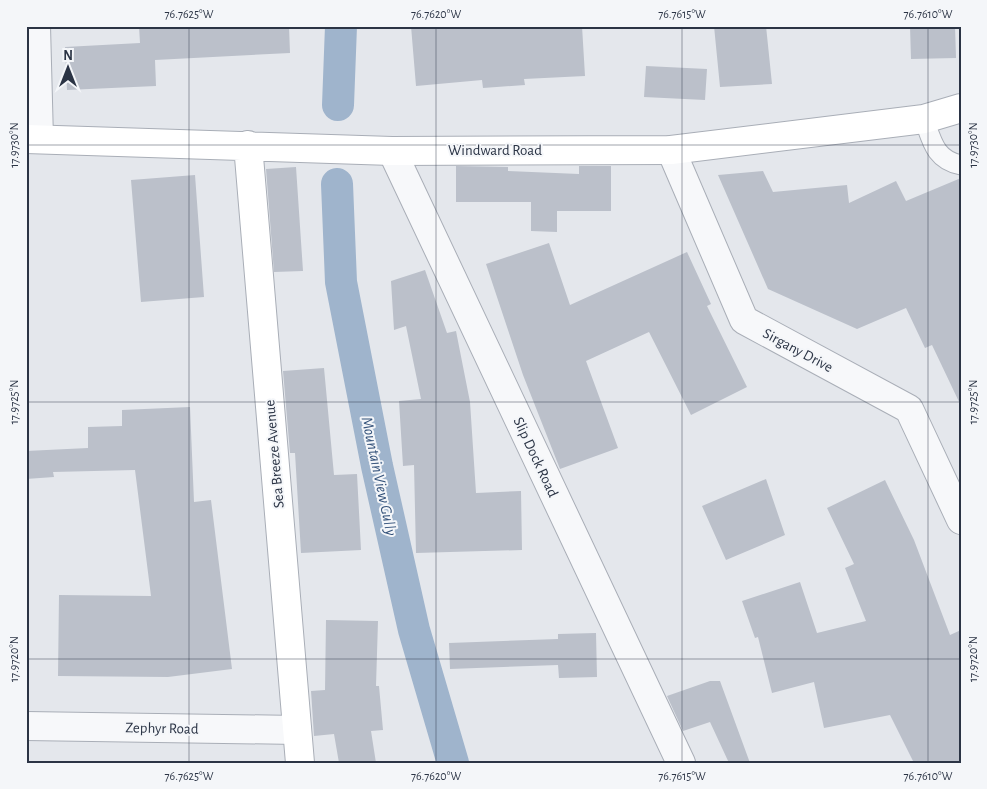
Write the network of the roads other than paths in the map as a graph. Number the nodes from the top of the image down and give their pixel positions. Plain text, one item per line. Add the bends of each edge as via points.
1 (36, 26) edge
2 (961, 108) edge
3 (924, 119) junction
4 (33, 139) edge
5 (248, 144) junction
6 (672, 150) junction
7 (392, 151) junction
8 (961, 165) edge
9 (961, 520) edge
10 (26, 726) edge
11 (297, 730) junction
12 (300, 763) edge
13 (681, 763) edge

1 - 4 street
2 - 3 main road, Windward Road
3 - 6 main road, Windward Road
3 - 8 lane via 937,152 949,162
4 - 5 main road, Windward Road
5 - 7 main road, Windward Road
5 - 11 main road, Sea Breeze Avenue
6 - 7 main road, Windward Road
6 - 9 street, Sirgany Drive via 744,320 909,409
7 - 13 street, Slip Dock Road
10 - 11 street, Zephyr Road
11 - 12 main road, Sea Breeze Avenue

